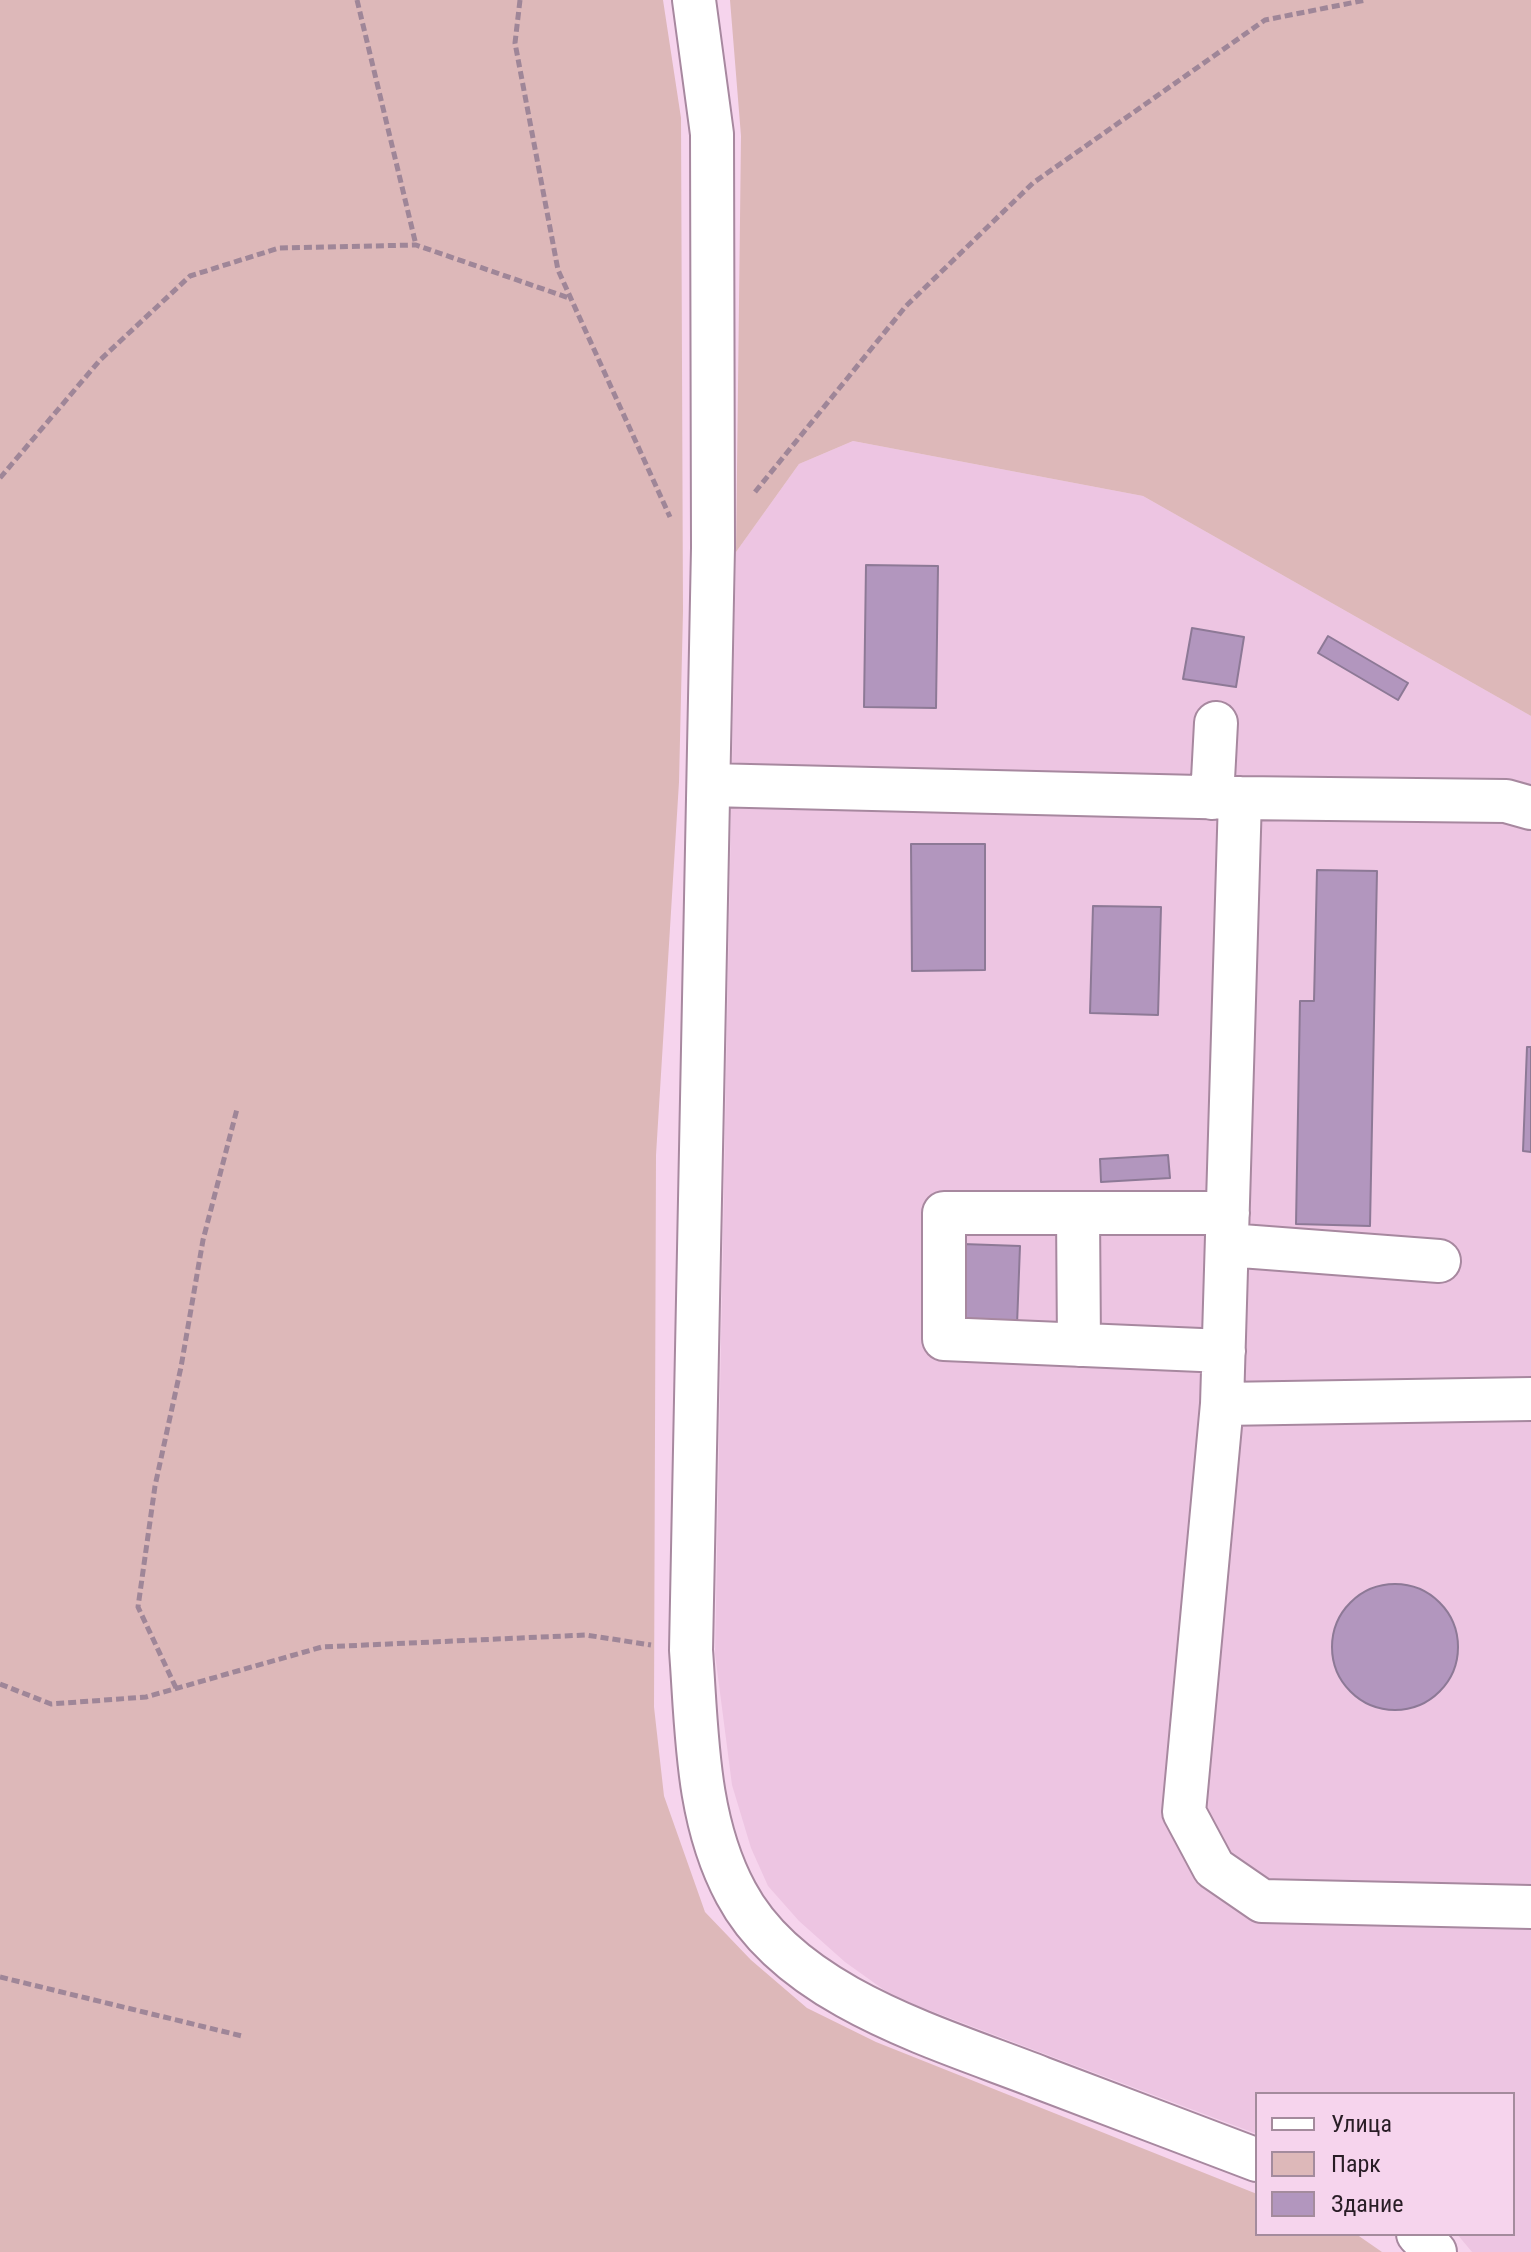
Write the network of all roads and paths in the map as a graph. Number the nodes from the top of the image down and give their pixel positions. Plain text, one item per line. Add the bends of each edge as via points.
1 (357, 0) edge
2 (520, 0) edge
3 (694, 0) edge
4 (1366, 0) edge
5 (416, 245) junction
6 (572, 299) junction
7 (0, 478) edge
8 (674, 527) dead end
9 (713, 548) junction
10 (1216, 723) dead end
11 (709, 785) junction
12 (1226, 798) junction
13 (1531, 808) edge
14 (237, 1109) dead end
15 (1078, 1213) junction
16 (1228, 1229) junction
17 (1439, 1261) dead end
18 (1079, 1345) junction
19 (1224, 1351) junction
20 (1531, 1399) edge
21 (1222, 1404) junction
22 (691, 1650) junction
23 (0, 1684) edge
24 (176, 1688) junction
25 (1531, 1907) edge
26 (0, 1977) edge
27 (242, 2036) dead end
28 (1255, 2159) edge
29 (1420, 2236) edge
30 (1435, 2252) edge

1 - 5 path
2 - 6 path via 515,43 558,270
3 - 9 street via 712,134
4 - 9 path via 1265,20 1033,183 906,306
5 - 6 path
5 - 7 path via 279,248 190,276 100,360
6 - 8 path
9 - 11 street
10 - 12 street
11 - 12 street
11 - 22 street
12 - 13 street via 1506,801
12 - 16 street
14 - 24 path via 203,1240 155,1486 138,1607
15 - 16 street
15 - 18 street
15 - 18 street via 944,1213 944,1339
16 - 17 street
16 - 19 street
18 - 19 street
19 - 21 street
20 - 21 street
21 - 25 street via 1184,1812 1214,1868 1262,1901
22 - 24 path via 586,1635 322,1647
22 - 28 street via 700,1779 716,1846 736,1894 773,1941 820,1981 882,2017
23 - 24 path via 51,1704 146,1697
26 - 27 path
29 - 30 street

